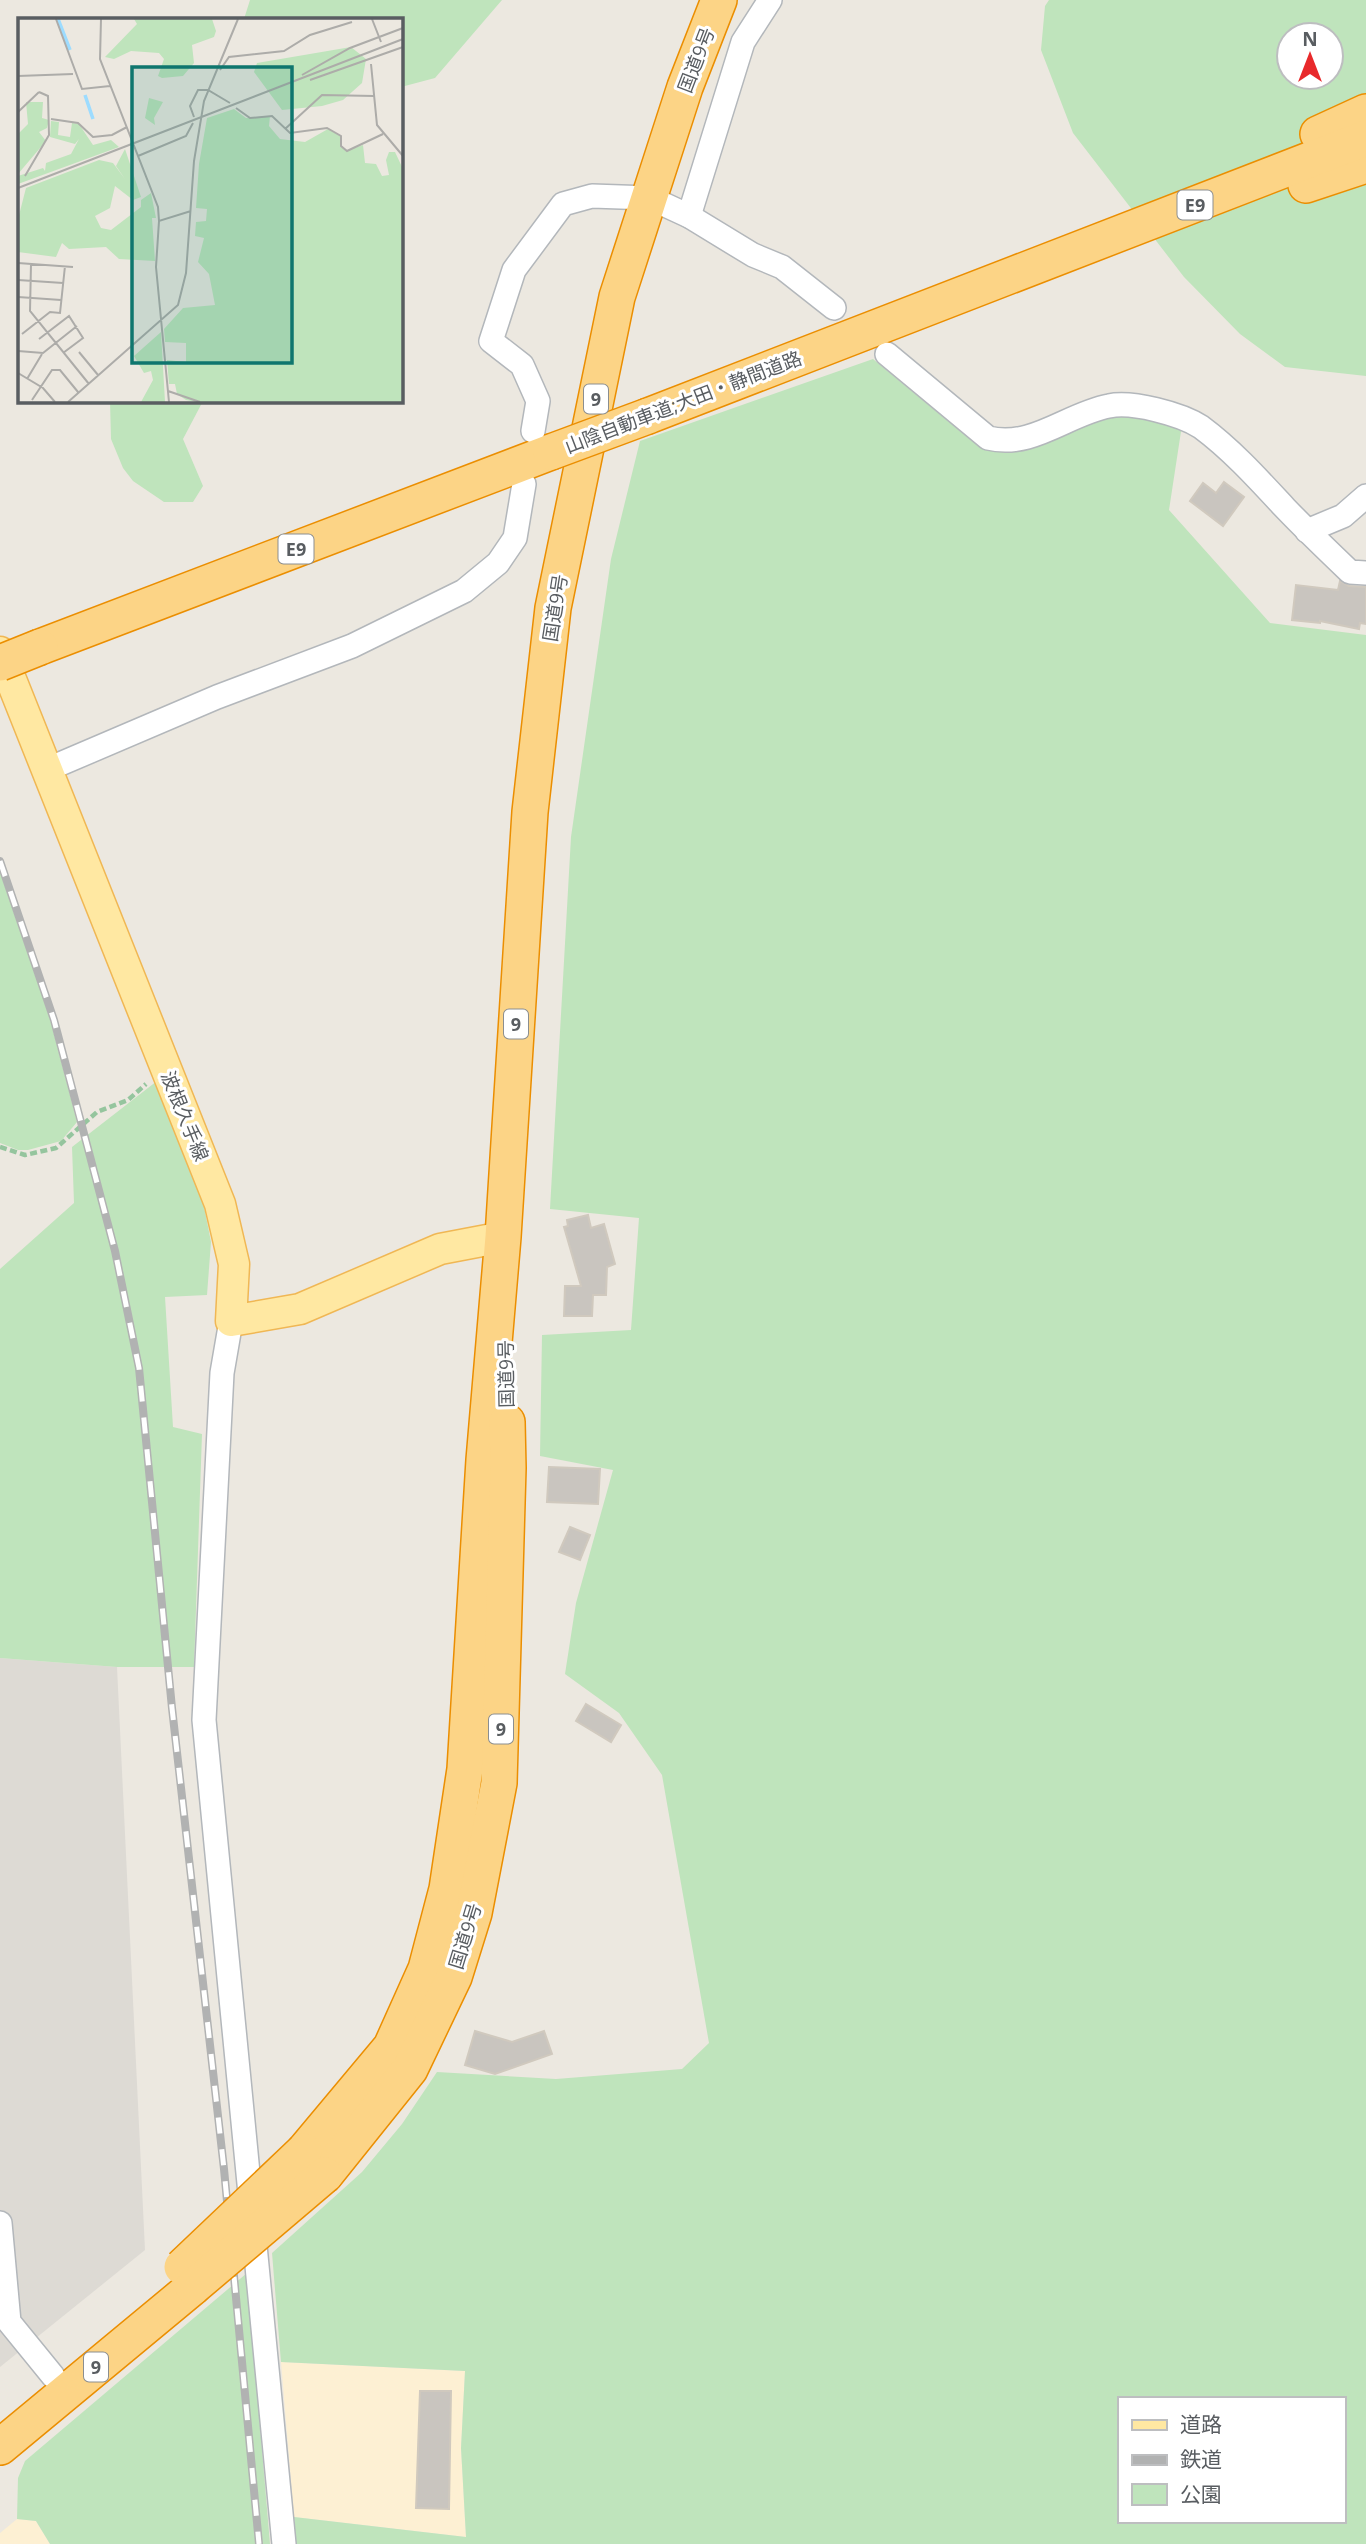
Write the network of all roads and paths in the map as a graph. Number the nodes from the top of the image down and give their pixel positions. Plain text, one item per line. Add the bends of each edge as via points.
1 (719, 0) edge
2 (770, 0) edge
3 (706, 33) junction
4 (743, 42) junction
5 (1366, 112) edge
6 (1366, 138) edge
7 (1366, 165) edge
8 (650, 198) junction
9 (689, 216) junction
10 (1023, 271) junction
11 (834, 308) dead end
12 (836, 344) junction
13 (887, 354) dead end
14 (542, 441) junction
15 (524, 484) dead end
16 (1366, 496) edge
17 (1307, 531) junction
18 (1366, 573) edge
19 (0, 652) edge
20 (0, 663) edge
21 (47, 770) junction
22 (164, 1066) junction
23 (0, 1147) edge
24 (503, 1237) junction
25 (231, 1321) junction
26 (0, 2223) edge
27 (187, 2277) junction
28 (4, 2323) edge
29 (53, 2376) junction
30 (0, 2421) edge
31 (0, 2447) edge
32 (284, 2544) edge

1 - 3 highway, 国道9号 / 9
2 - 4 street
3 - 4 street
3 - 8 highway, 国道9号 / 9
4 - 9 street
5 - 10 highway
6 - 10 highway, 山陰自動車道;大田・静間道路 / E9
7 - 12 highway via 1264,199 976,310
8 - 9 street
8 - 14 street via 592,196 563,204 514,270 491,341 522,365 538,401
8 - 24 highway, 国道9号 / 9 via 617,297 553,608 530,812
9 - 11 street via 782,267
10 - 12 highway, 山陰自動車道;大田・静間道路 / E9
12 - 14 highway, 山陰自動車道;大田・静間道路 / E9, bridge via 648,416
13 - 17 street via 988,438 1006,442 1036,434 1110,405 1149,407 1198,426 1240,461
14 - 20 highway, 山陰自動車道;大田・静間道路 / E9, bridge
15 - 21 street via 515,538 498,563 464,591 352,646 217,697
16 - 17 street via 1343,516
17 - 18 street via 1350,572
19 - 21 main road, 波根久手線
21 - 22 main road, 波根久手線
22 - 23 path via 128,1100 97,1112 56,1148 25,1155
22 - 25 main road, 波根久手線 via 220,1204 234,1264
24 - 25 main road via 440,1249 300,1309
24 - 27 highway, 国道9号 / 9, bridge via 465,1769 447,1889 426,1969 391,2048 315,2163
25 - 32 street via 222,1373 204,1720
26 - 28 street
27 - 29 highway, 国道9号 / 9
27 - 31 highway, 国道9号 / 9
28 - 29 street
29 - 30 highway, 国道9号 / 9

